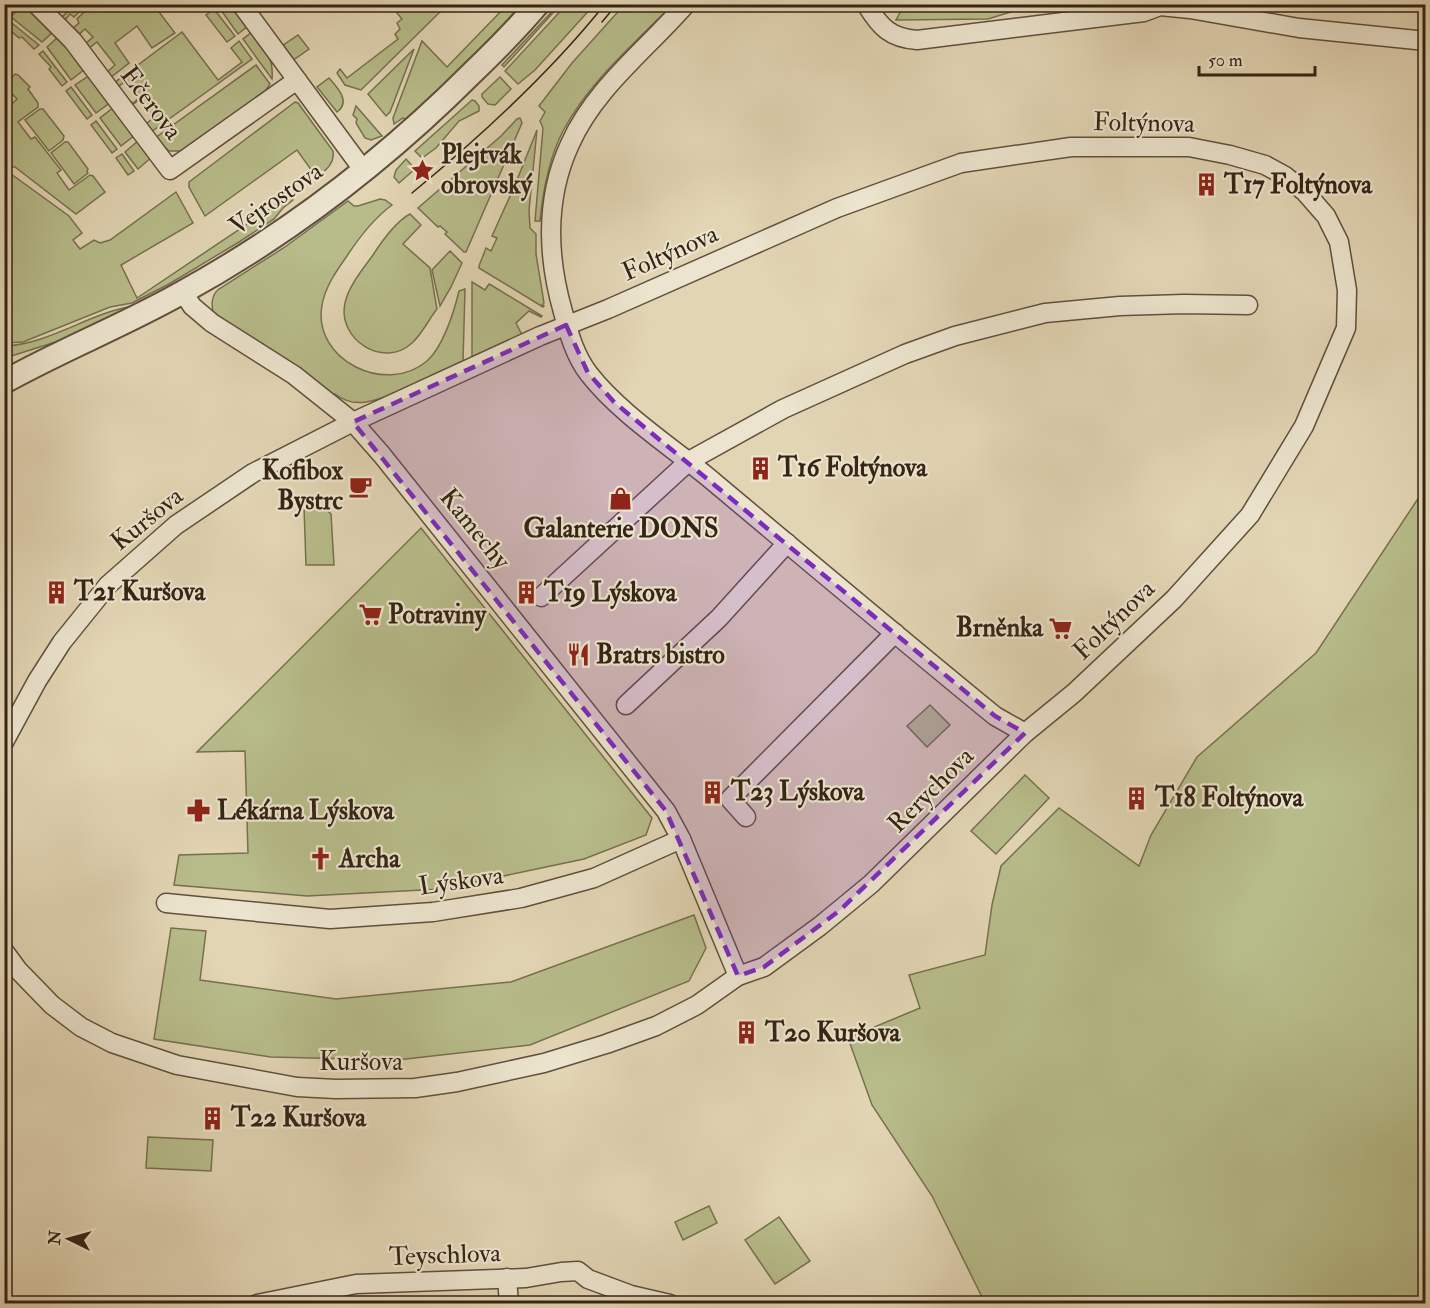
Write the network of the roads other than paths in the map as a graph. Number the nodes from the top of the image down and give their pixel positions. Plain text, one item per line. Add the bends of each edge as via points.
1 (36, 4) edge
2 (241, 4) edge
3 (538, 4) edge
4 (686, 4) edge
5 (866, 4) edge
6 (1425, 41) edge
7 (297, 80) junction
8 (364, 171) junction
9 (183, 292) junction
10 (1248, 305) dead end
11 (566, 325) junction
12 (4, 382) edge
13 (353, 422) junction
14 (688, 461) junction
15 (787, 543) junction
16 (541, 597) dead end
17 (895, 633) junction
18 (626, 705) dead end
19 (1025, 733) junction
20 (4, 742) edge
21 (746, 817) dead end
22 (681, 839) junction
23 (166, 903) dead end
24 (4, 951) edge
25 (738, 976) junction
26 (507, 1278) junction
27 (630, 1299) edge
28 (257, 1304) edge
29 (508, 1304) edge
30 (670, 1304) edge

1 - 7 street, Ečerova via 73,41 170,170
2 - 7 street
3 - 8 street, Vejrostova via 517,30 430,115
4 - 11 street via 608,86 570,144 559,176 550,235
5 - 6 street via 885,30 902,39 917,40 1144,12 1160,6 1299,28
7 - 8 street
8 - 9 street, Vejrostova via 242,258
9 - 12 street, Vejrostova
9 - 13 street, Kamechy via 212,323 294,375
10 - 14 street via 1120,306 1000,323 955,336 847,380 783,409
11 - 13 street, Foltýnova
11 - 14 street via 588,373 610,397
11 - 19 street, Foltýnova via 837,208 962,163 1071,147 1189,147 1265,165 1305,192 1326,216 1339,242 1347,290 1346,328 1304,426 1250,514 1174,599 1074,693
13 - 20 street, Kuršova via 253,473 176,525 108,585 62,642
13 - 22 street, Kamechy via 666,811
14 - 15 street
14 - 16 street
15 - 17 street
15 - 18 street via 719,618
17 - 19 street via 995,716
17 - 21 street via 730,799
19 - 25 street, Rerychova via 920,838 839,911 764,967
22 - 23 street, Lýskova via 594,878 521,898 433,912 330,919
22 - 25 street, Kamechy
24 - 25 street, Kuršova via 52,1005 111,1043 202,1070 297,1087 336,1089 415,1088 544,1063 656,1026 701,1003
26 - 27 street, Teyschlova via 578,1271
26 - 28 street, Teyschlova via 356,1284
26 - 29 street
27 - 30 street, Teyschlova

